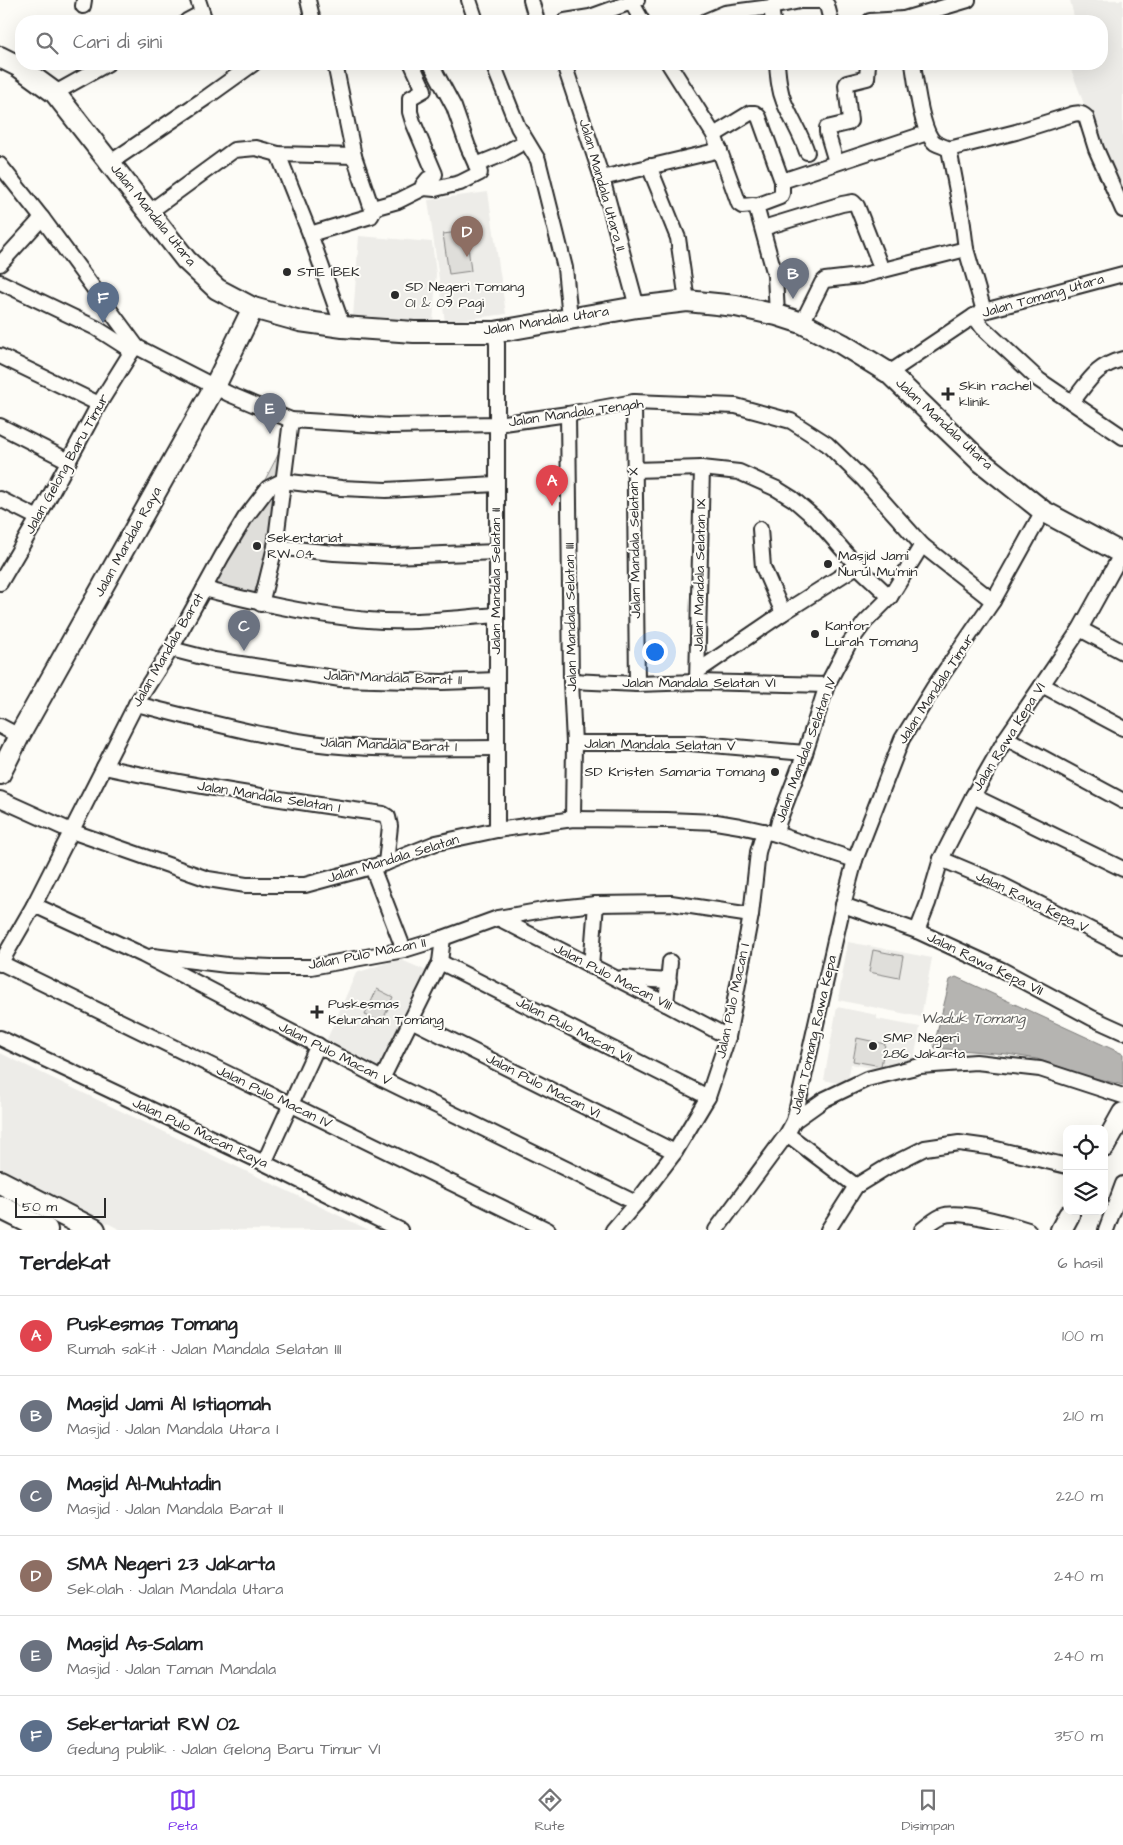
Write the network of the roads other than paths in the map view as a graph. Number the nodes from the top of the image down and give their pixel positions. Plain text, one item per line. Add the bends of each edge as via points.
1 (308, 0) edge
2 (469, 0) edge
3 (531, 0) edge
4 (800, 0) edge
5 (968, 0) edge
6 (634, 2) edge
7 (934, 4) edge
8 (771, 7) junction
9 (312, 15) edge
10 (474, 15) edge
11 (535, 15) edge
12 (596, 15) edge
13 (639, 15) edge
14 (720, 15) edge
15 (772, 15) edge
16 (829, 15) edge
17 (913, 15) edge
18 (0, 57) edge
19 (15, 64) edge
20 (23, 70) edge
21 (96, 70) edge
22 (245, 70) edge
23 (336, 70) edge
24 (415, 70) edge
25 (434, 70) edge
26 (495, 70) edge
27 (566, 70) edge
28 (673, 70) edge
29 (778, 70) edge
30 (868, 70) edge
31 (915, 70) edge
32 (55, 93) junction
33 (927, 133) junction
34 (714, 135) junction
35 (526, 141) junction
36 (949, 149) junction
37 (720, 150) junction
38 (807, 152) dead end
39 (278, 154) junction
40 (354, 156) junction
41 (111, 162) junction
42 (836, 162) junction
43 (0, 165) edge
44 (476, 166) junction
45 (649, 166) junction
46 (602, 178) junction
47 (782, 181) junction
48 (424, 188) junction
49 (756, 206) junction
50 (373, 208) junction
51 (1123, 210) edge
52 (148, 213) junction
53 (42, 218) junction
54 (763, 228) junction
55 (310, 234) junction
56 (966, 249) junction
57 (0, 264) edge
58 (882, 270) junction
59 (1123, 274) edge
60 (0, 282) edge
61 (687, 301) junction
62 (637, 307) junction
63 (253, 308) junction
64 (979, 313) junction
65 (777, 314) junction
66 (570, 318) junction
67 (802, 323) junction
68 (343, 326) junction
69 (495, 332) junction
70 (134, 349) junction
71 (0, 356) edge
72 (1123, 360) edge
73 (890, 373) junction
74 (215, 386) junction
75 (634, 402) junction
76 (1072, 402) junction
77 (99, 404) junction
78 (568, 414) junction
79 (291, 420) junction
80 (497, 424) junction
81 (0, 426) edge
82 (1123, 437) edge
83 (69, 461) junction
84 (702, 468) junction
85 (634, 470) junction
86 (282, 481) junction
87 (496, 484) junction
88 (0, 499) edge
89 (1043, 511) junction
90 (38, 518) junction
91 (760, 528) dead end
92 (922, 545) junction
93 (275, 546) junction
94 (497, 552) junction
95 (1123, 554) edge
96 (857, 566) junction
97 (4, 568) edge
98 (0, 583) edge
99 (204, 589) junction
100 (890, 597) junction
101 (993, 602) junction
102 (261, 604) junction
103 (783, 613) junction
104 (497, 615) junction
105 (1080, 629) junction
106 (171, 649) junction
107 (1123, 652) edge
108 (698, 676) junction
109 (497, 680) junction
110 (571, 681) junction
111 (636, 684) junction
112 (827, 685) junction
113 (1042, 685) junction
114 (136, 704) junction
115 (0, 726) edge
116 (1123, 728) edge
117 (19, 736) junction
118 (1006, 738) junction
119 (574, 743) junction
120 (497, 748) junction
121 (805, 753) junction
122 (104, 767) junction
123 (0, 774) edge
124 (973, 796) junction
125 (0, 799) edge
126 (1123, 801) edge
127 (573, 819) junction
128 (497, 830) junction
129 (71, 831) junction
130 (770, 832) junction
131 (941, 859) junction
132 (855, 860) junction
133 (386, 862) junction
134 (372, 867) junction
135 (1123, 870) edge
136 (596, 904) junction
137 (34, 905) junction
138 (843, 905) junction
139 (751, 915) junction
140 (498, 918) junction
141 (917, 931) junction
142 (443, 938) junction
143 (1123, 946) edge
144 (404, 950) junction
145 (143, 954) junction
146 (440, 962) junction
147 (670, 962) dead end
148 (0, 964) edge
149 (591, 967) junction
150 (613, 978) junction
151 (669, 981) junction
152 (666, 1004) junction
153 (411, 1020) junction
154 (1123, 1032) edge
155 (728, 1037) junction
156 (0, 1038) edge
157 (318, 1045) junction
158 (382, 1079) junction
159 (1123, 1096) edge
160 (708, 1097) junction
161 (290, 1105) junction
162 (1123, 1113) edge
163 (794, 1121) junction
164 (787, 1134) junction
165 (1108, 1140) edge
166 (675, 1152) junction
167 (264, 1163) junction
168 (1063, 1165) edge
169 (0, 1182) edge
170 (1123, 1184) edge
171 (856, 1186) junction
172 (636, 1203) junction
173 (0, 1207) edge
174 (46, 1230) edge
175 (94, 1230) edge
176 (400, 1230) edge
177 (548, 1230) edge
178 (613, 1230) edge
179 (716, 1230) edge
180 (828, 1230) edge
181 (922, 1230) edge
182 (1028, 1230) edge
183 (1106, 1230) edge

1 - 9 street
2 - 10 street
3 - 11 street
4 - 8 street
4 - 16 street via 826,2
5 - 7 street
6 - 12 street
6 - 13 street
7 - 17 street
8 - 14 street
8 - 15 street
18 - 19 street, Jalan Mandala Utara
20 - 32 street, Jalan Mandala Utara
21 - 32 street
22 - 41 street
23 - 40 street
24 - 48 street via 424,90 410,98 410,112 435,174 423,185
25 - 44 street via 454,107
26 - 35 street
27 - 46 street, Jalan Mandala Utara II
28 - 34 street
29 - 38 street via 784,100
30 - 42 street via 867,78 847,83 850,121 827,128
31 - 33 street
32 - 41 street, Jalan Mandala Utara
33 - 36 street via 935,142
33 - 42 street
34 - 37 street
34 - 47 street via 755,113
35 - 44 street
35 - 66 street via 538,160 556,228 565,268
36 - 51 street via 1079,113 1086,117 1096,149
36 - 56 street
37 - 45 street
37 - 49 street via 739,204
39 - 40 street
39 - 52 street via 256,148 234,150
39 - 55 street
40 - 50 street
41 - 52 street, Jalan Mandala Utara
42 - 47 street
43 - 53 street
44 - 48 street via 480,172 460,183
45 - 46 street
45 - 61 street via 678,238
46 - 62 street, Jalan Mandala Utara II
47 - 49 street via 781,196
48 - 50 street via 398,201
49 - 54 street
50 - 55 street via 371,216
52 - 63 street, Jalan Mandala Utara via 186,260 217,289
53 - 57 street
53 - 70 street
54 - 58 street via 853,202
54 - 65 street via 775,275
55 - 68 street
56 - 58 street
56 - 64 street
58 - 67 street via 825,280
59 - 64 street, Jalan Tomang Utara
60 - 70 street, Jalan Mandala Tengah
61 - 62 street, Jalan Mandala Utara
61 - 65 street, Jalan Mandala Utara
62 - 66 street, Jalan Mandala Utara
63 - 68 street, Jalan Mandala Utara via 300,320
63 - 74 street, Jalan Mandala Raya
64 - 73 street, Jalan Tomang Utara
64 - 76 street via 982,327 1039,380
65 - 67 street, Jalan Mandala Utara
66 - 69 street, Jalan Mandala Utara
67 - 73 street, Jalan Mandala Utara
68 - 69 street, Jalan Mandala Utara via 414,332
69 - 80 street, Jalan Mandala Selatan II
70 - 74 street, Jalan Mandala Tengah
70 - 77 street, Jalan Gelong Baru Timur
71 - 77 street
72 - 76 street via 1097,371
73 - 89 street, Jalan Mandala Utara via 980,460
74 - 79 street, Jalan Mandala Tengah
74 - 117 street, Jalan Mandala Raya
75 - 78 street, Jalan Mandala Tengah
75 - 85 street, Jalan Mandala Selatan X
75 - 92 street, Jalan Mandala Tengah via 736,406 790,421 827,444
76 - 82 street
77 - 83 street, Jalan Gelong Baru Timur
78 - 80 street, Jalan Mandala Tengah
78 - 110 street, Jalan Mandala Selatan III
79 - 80 street, Jalan Mandala Tengah via 391,426
79 - 86 street
80 - 87 street, Jalan Mandala Selatan II
81 - 83 street
83 - 90 street, Jalan Gelong Baru Timur
84 - 85 street
84 - 96 street via 739,472 777,488 816,519
84 - 108 street, Jalan Mandala Selatan IX
85 - 111 street, Jalan Mandala Selatan X
86 - 87 street via 386,490
86 - 93 street
86 - 99 street, Jalan Mandala Barat via 264,492 240,526
87 - 94 street, Jalan Mandala Selatan II
88 - 90 street
89 - 95 street, Jalan Mandala Utara
89 - 101 street, Jalan Mandala Timur
90 - 97 street, Jalan Gelong Baru Timur
91 - 103 street via 763,567
92 - 100 street, Jalan Mandala Selatan IV
92 - 101 street, Jalan Mandala Tengah
93 - 94 street via 391,556
93 - 102 street
94 - 104 street, Jalan Mandala Selatan II
95 - 105 street, Jalan Rawa Kepa VI
96 - 100 street
96 - 103 street
97 - 98 street, Jalan Gelong Baru Timur
99 - 102 street
99 - 106 street, Jalan Mandala Barat
100 - 112 street, Jalan Mandala Selatan IV via 865,622
101 - 132 street, Jalan Mandala Timur via 902,739
102 - 104 street via 369,620 426,621
103 - 108 street
104 - 109 street, Jalan Mandala Selatan II
105 - 107 street
105 - 113 street, Jalan Rawa Kepa VI
106 - 109 street, Jalan Mandala Barat II via 214,660 341,679
106 - 114 street, Jalan Mandala Barat
108 - 111 street, Jalan Mandala Selatan VI
108 - 112 street, Jalan Mandala Selatan VI
109 - 120 street, Jalan Mandala Selatan II
110 - 111 street, Jalan Mandala Selatan VI
110 - 119 street, Jalan Mandala Selatan III
112 - 121 street, Jalan Mandala Selatan IV
113 - 116 street
113 - 118 street, Jalan Rawa Kepa VI
114 - 120 street, Jalan Mandala Barat I via 265,736 316,743 352,747
114 - 122 street, Jalan Mandala Barat
115 - 117 street
117 - 123 street, Jalan Mandala Raya
118 - 124 street, Jalan Rawa Kepa VI
118 - 126 street
119 - 121 street, Jalan Mandala Selatan V via 690,743
119 - 127 street, Jalan Mandala Selatan III
120 - 128 street, Jalan Mandala Selatan II
121 - 130 street, Jalan Mandala Selatan IV via 779,821
122 - 129 street, Jalan Mandala Barat
122 - 133 street, Jalan Mandala Selatan I via 218,790 383,814 388,817 390,826
124 - 131 street, Jalan Rawa Kepa VI
124 - 135 street
125 - 129 street, Jalan Mandala Selatan
127 - 128 street, Jalan Mandala Selatan
127 - 130 street, Jalan Mandala Selatan via 716,822
128 - 133 street, Jalan Mandala Selatan via 436,843
129 - 134 street, Jalan Mandala Selatan via 208,879 246,885 305,884
129 - 137 street, Jalan Mandala Barat
130 - 132 street, Jalan Mandala Selatan
130 - 139 street, Jalan Pulo Macan I via 758,853
131 - 141 street, Jalan Rawa Kepa VI
131 - 143 street, Jalan Rawa Kepa V via 998,883
132 - 138 street, Jalan Mandala Timur
133 - 134 street, Jalan Mandala Selatan
134 - 144 street
136 - 139 street, Jalan Pulo Macan II via 670,903
136 - 140 street, Jalan Pulo Macan II
136 - 149 street
137 - 145 street, Jalan Pulo Macan V
137 - 148 street, Jalan Mandala Barat
138 - 141 street, Jalan Rawa Kepa VII
138 - 163 street, Jalan Tomang Rawa Kepa
139 - 155 street, Jalan Pulo Macan I
140 - 142 street, Jalan Pulo Macan II
140 - 149 street, Jalan Pulo Macan VIII
141 - 154 street, Jalan Rawa Kepa VII
142 - 144 street, Jalan Pulo Macan II
142 - 146 street
144 - 145 street, Jalan Pulo Macan II via 311,967 227,965
145 - 157 street, Jalan Pulo Macan V
146 - 153 street
146 - 160 street, Jalan Pulo Macan VII
147 - 151 street
148 - 161 street, Jalan Pulo Macan IV
149 - 150 street, Jalan Pulo Macan VIII
150 - 151 street
150 - 152 street, Jalan Pulo Macan VIII
151 - 152 street
152 - 155 street, Jalan Pulo Macan VIII
153 - 158 street
153 - 166 street, Jalan Pulo Macan VI
155 - 160 street, Jalan Pulo Macan I
156 - 167 street, Jalan Pulo Macan Raya
157 - 158 street, Jalan Pulo Macan V
157 - 161 street
158 - 172 street, Jalan Pulo Macan V
159 - 163 street via 1040,1069 976,1062 920,1066 867,1079 826,1098
160 - 166 street, Jalan Pulo Macan I
161 - 167 street
161 - 177 street, Jalan Pulo Macan IV
162 - 165 street
163 - 164 street, Jalan Tomang Rawa Kepa
164 - 171 street
164 - 179 street, Jalan Tomang Rawa Kepa
166 - 172 street, Jalan Pulo Macan I
167 - 176 street, Jalan Pulo Macan Raya
168 - 171 street via 959,1143 925,1148
169 - 175 main road
170 - 183 street
171 - 180 street
172 - 178 street, Jalan Pulo Macan I
173 - 174 main road
181 - 182 street via 943,1216 990,1219

